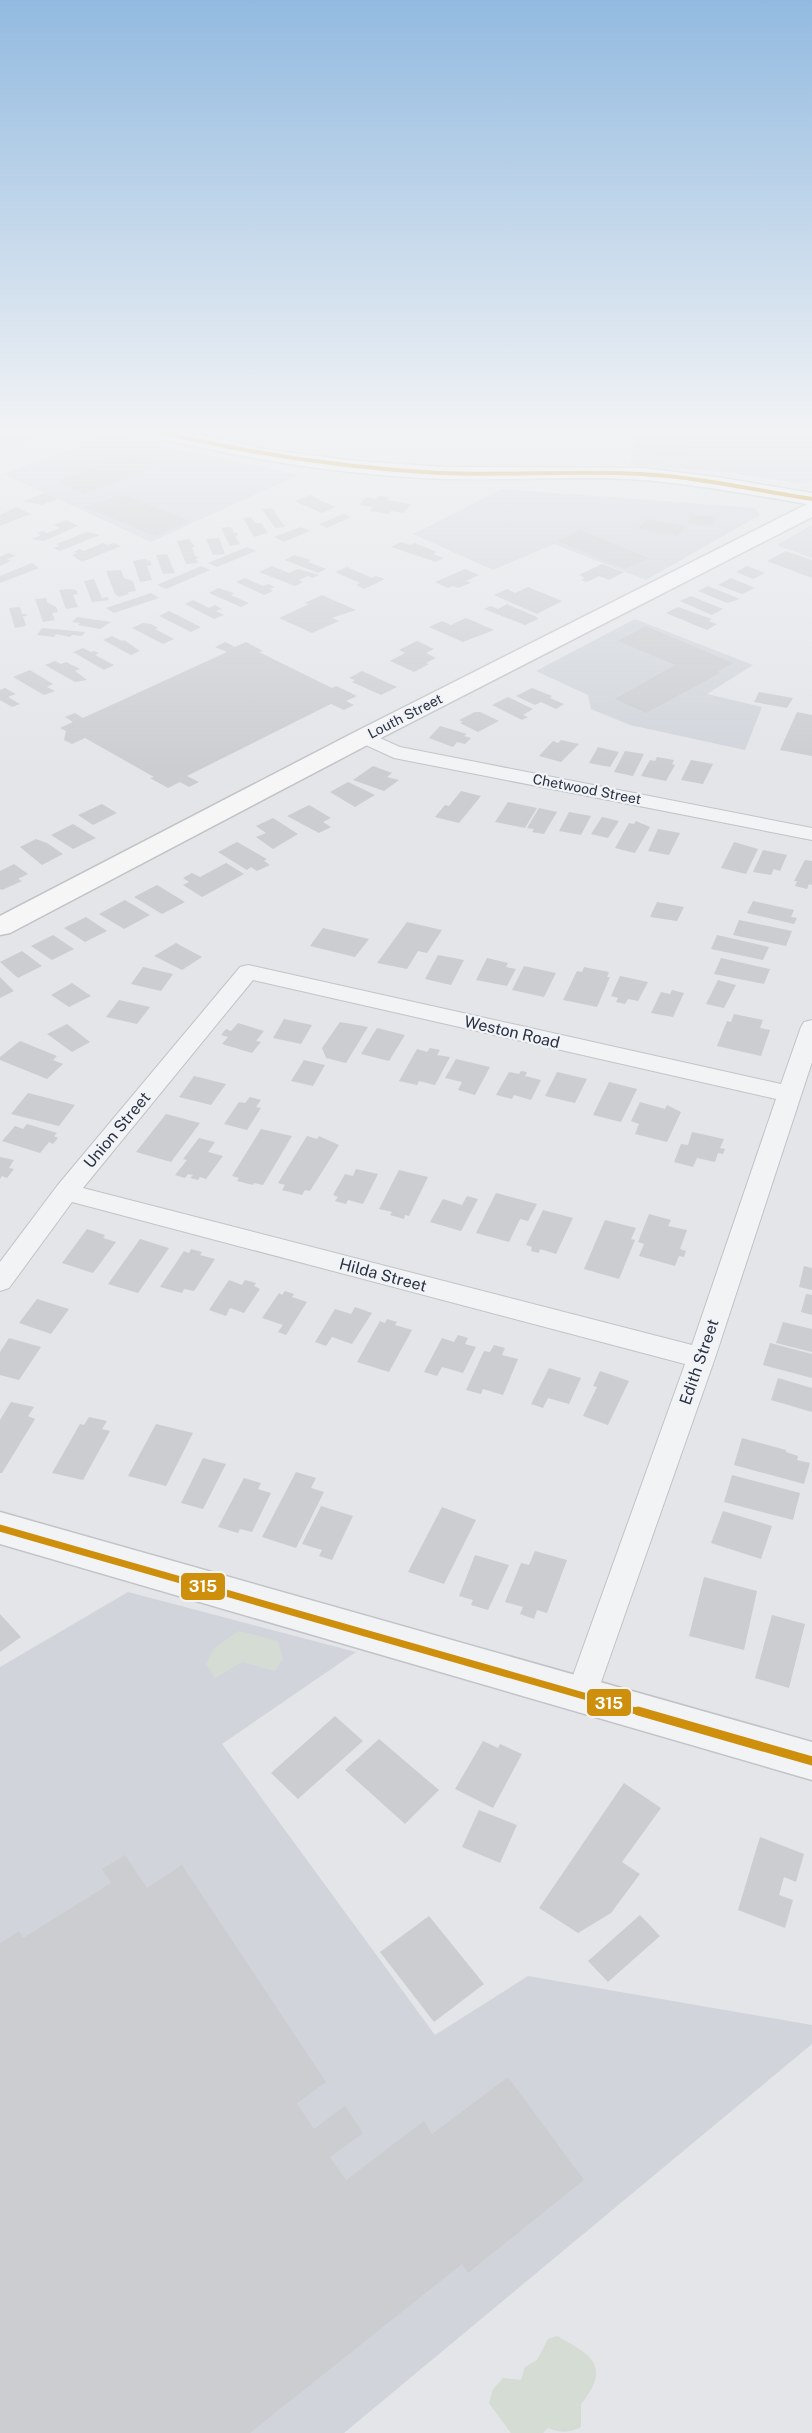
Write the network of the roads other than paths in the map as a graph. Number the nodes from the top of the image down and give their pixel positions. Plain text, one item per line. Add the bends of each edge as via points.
1 (746, 542) edge
2 (364, 737) junction
3 (812, 834) edge
4 (0, 927) edge
5 (240, 983) joint
6 (812, 1027) edge
7 (789, 1094) junction
8 (66, 1192) junction
9 (0, 1281) edge
10 (701, 1358) junction
11 (0, 1528) edge
12 (582, 1695) junction
13 (812, 1761) edge

1 - 2 main road, Louth Street
2 - 3 street, Chetwood Street via 394,752
2 - 4 main road, Louth Street
5 - 7 street, Weston Road via 248,972
5 - 8 street, Union Street
6 - 7 street, Edith Street
7 - 10 street, Edith Street
8 - 9 street, Union Street
8 - 10 street, Hilda Street
10 - 12 street, Edith Street
11 - 12 street
12 - 13 street

